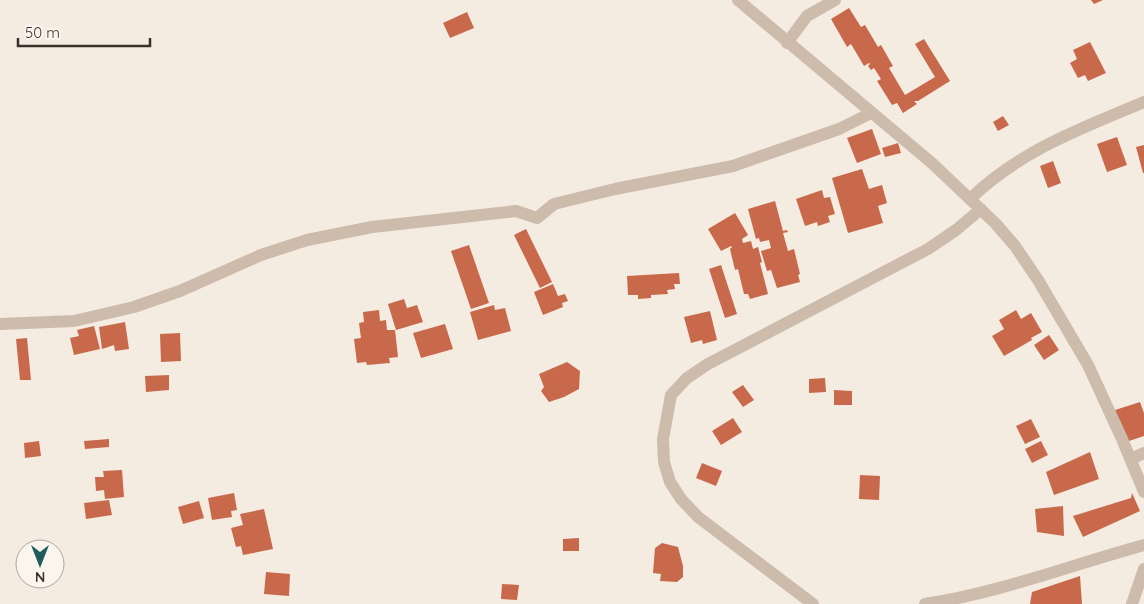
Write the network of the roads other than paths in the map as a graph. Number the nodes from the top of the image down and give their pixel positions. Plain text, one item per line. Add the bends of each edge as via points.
1 (738, 0) edge
2 (835, 0) edge
3 (788, 43) junction
4 (1144, 102) edge
5 (871, 113) junction
6 (970, 199) junction
7 (981, 208) junction
8 (0, 324) edge
9 (1144, 453) edge
10 (1131, 459) junction
11 (1144, 492) edge
12 (1144, 545) edge
13 (1144, 569) edge
14 (813, 604) edge
15 (925, 604) edge
16 (1132, 604) edge

1 - 3 street
2 - 3 street via 807,16
3 - 5 street
4 - 6 street via 1034,150 986,183
5 - 6 street
5 - 8 street via 839,129 733,166 554,204 537,218 516,211 372,227 307,240 261,255 180,291 134,307 74,321
6 - 7 street
7 - 10 street via 1015,246 1057,310 1088,365
7 - 14 street via 928,249 708,364 671,394 662,439 664,462 670,482 681,499 698,517
9 - 10 street
10 - 11 street
12 - 15 street via 1008,585
13 - 16 street

